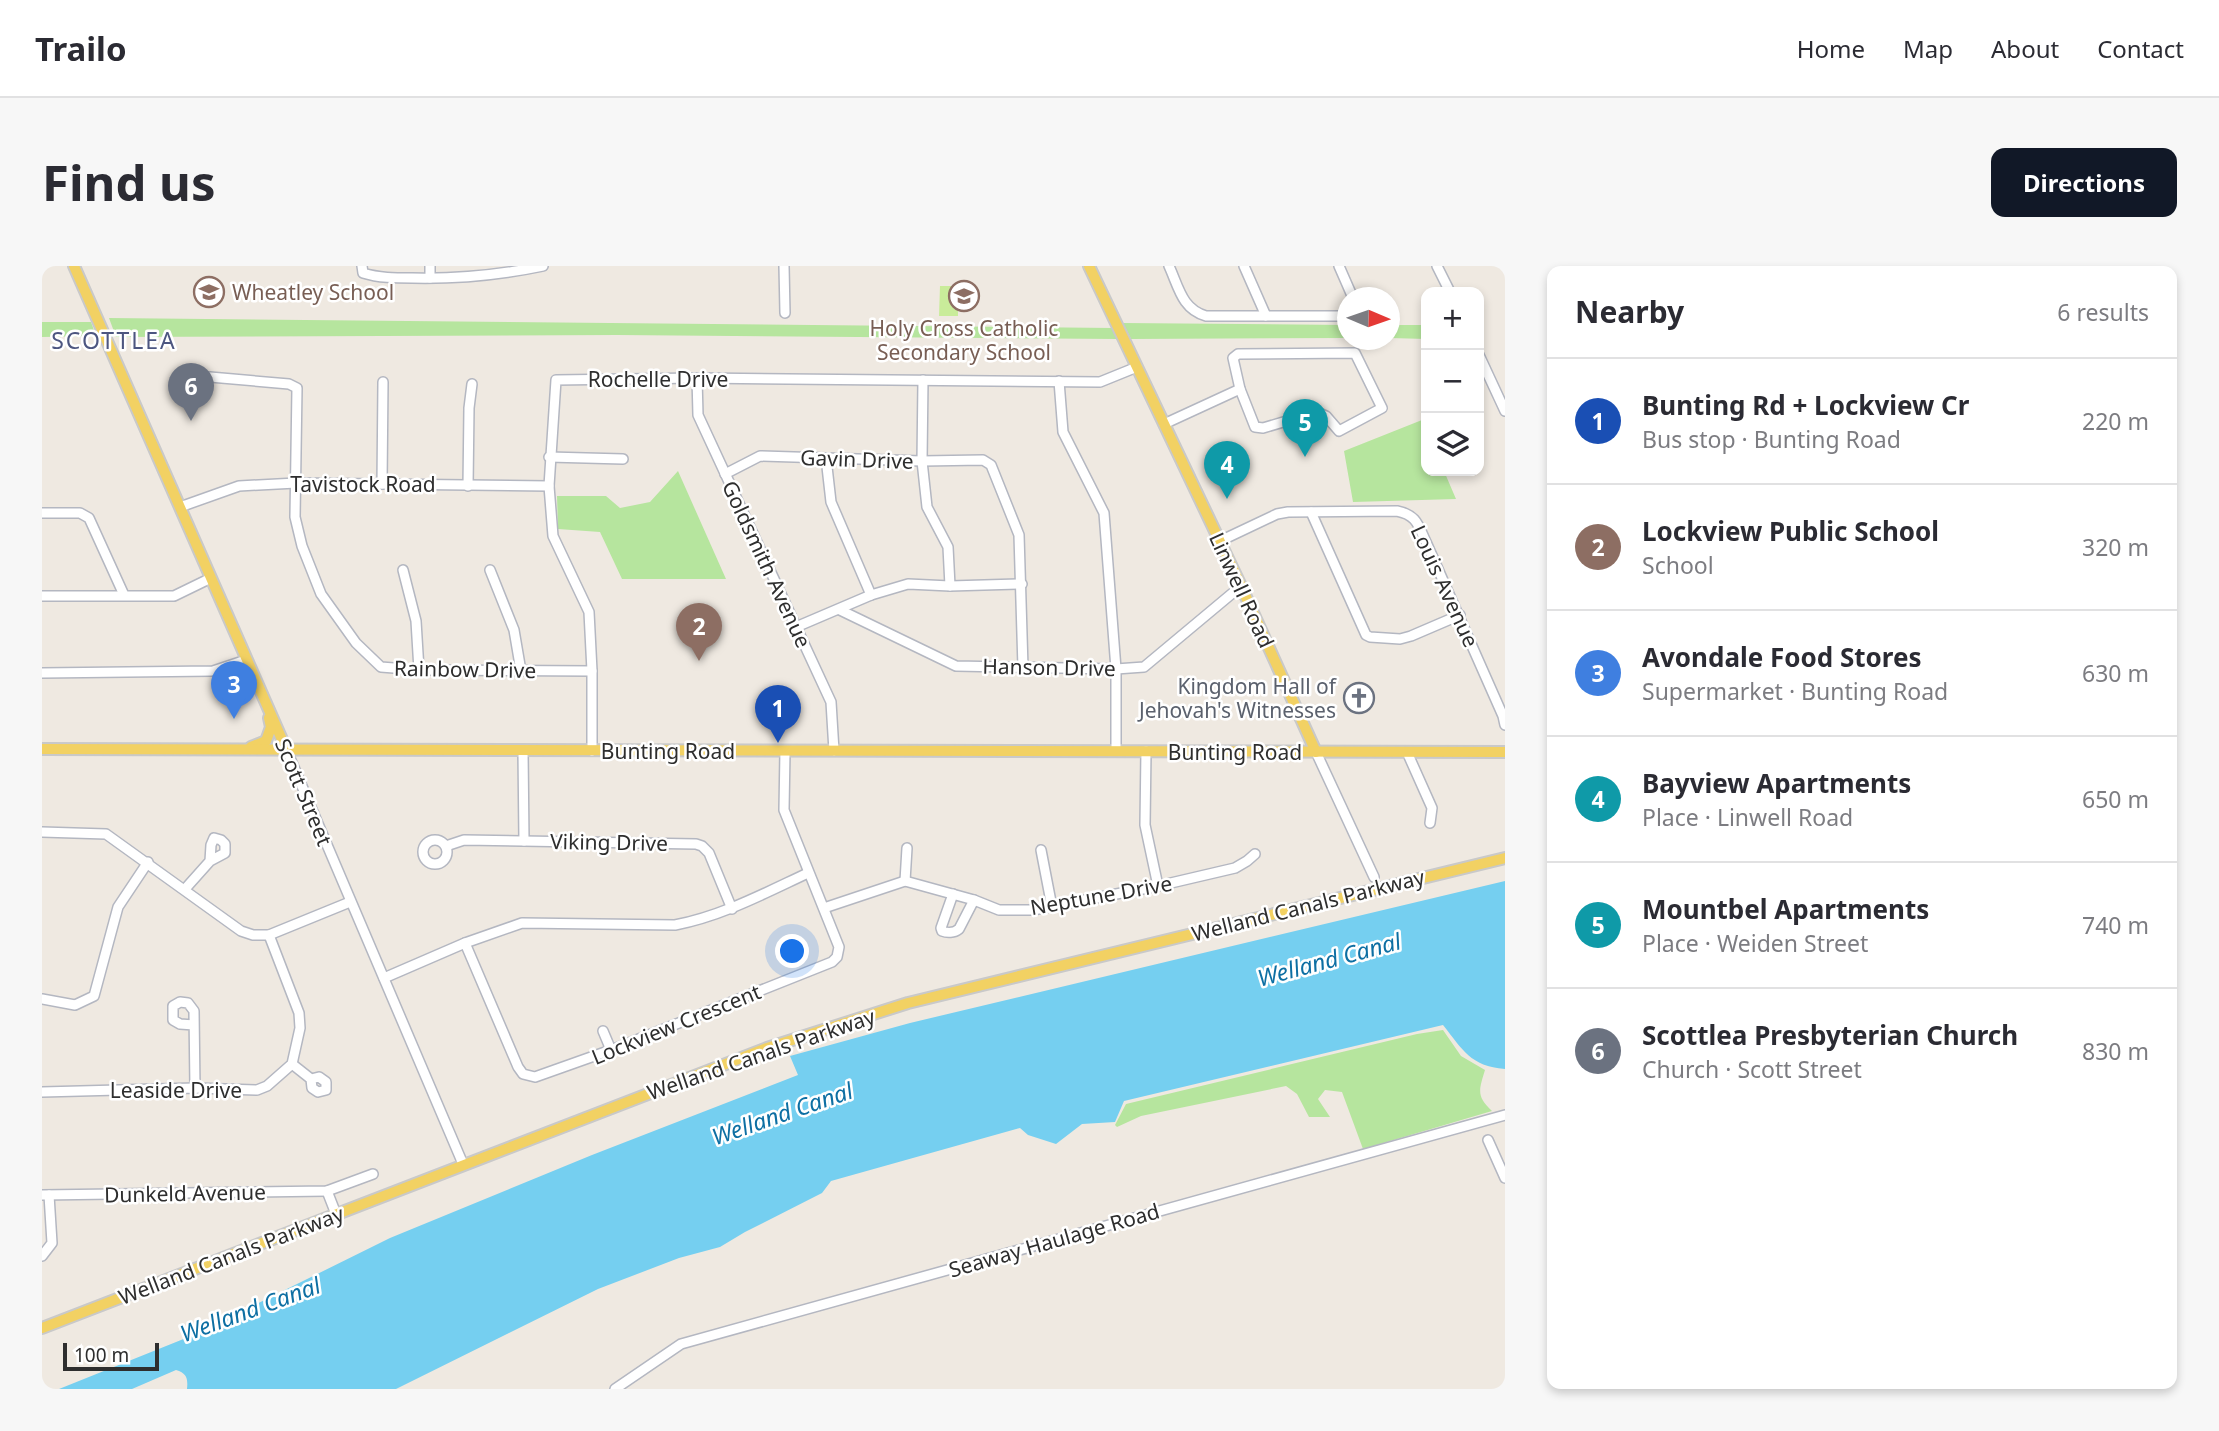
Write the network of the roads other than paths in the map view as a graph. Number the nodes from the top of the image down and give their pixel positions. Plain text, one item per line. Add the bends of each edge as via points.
1 (74, 266) edge
2 (362, 266) edge
3 (430, 266) edge
4 (543, 266) edge
5 (784, 266) edge
6 (1089, 266) edge
7 (1169, 266) edge
8 (1244, 266) edge
9 (1339, 266) edge
10 (1437, 266) edge
11 (505, 270) edge
12 (430, 278) junction
13 (1348, 287) edge
14 (1448, 287) edge
15 (785, 313) dead end
16 (1266, 316) junction
17 (1337, 316) edge
18 (1484, 366) edge
19 (1137, 367) junction
20 (210, 377) dead end
21 (697, 379) junction
22 (923, 380) junction
23 (1059, 381) junction
24 (383, 382) dead end
25 (472, 384) dead end
26 (1240, 389) junction
27 (1505, 411) edge
28 (1164, 424) junction
29 (549, 457) junction
30 (826, 458) junction
31 (623, 459) dead end
32 (922, 461) junction
33 (726, 474) junction
34 (296, 483) junction
35 (382, 484) junction
36 (468, 486) junction
37 (549, 486) junction
38 (180, 508) junction
39 (1311, 512) junction
40 (42, 513) edge
41 (1220, 541) junction
42 (403, 570) dead end
43 (490, 570) dead end
44 (211, 578) junction
45 (1022, 584) junction
46 (950, 586) junction
47 (1241, 586) junction
48 (872, 595) junction
49 (42, 596) edge
50 (124, 596) junction
51 (840, 610) junction
52 (1460, 615) junction
53 (796, 627) junction
54 (246, 660) junction
55 (1023, 668) junction
56 (1116, 669) junction
57 (419, 670) junction
58 (521, 671) junction
59 (592, 671) junction
60 (42, 673) edge
61 (264, 700) junction
62 (1505, 725) edge
63 (42, 750) edge
64 (246, 750) junction
65 (1505, 750) edge
66 (287, 751) junction
67 (523, 751) junction
68 (592, 751) junction
69 (785, 751) junction
70 (834, 751) junction
71 (1116, 751) junction
72 (1146, 751) junction
73 (1316, 752) junction
74 (1407, 752) junction
75 (1430, 823) dead end
76 (42, 832) edge
77 (524, 841) junction
78 (446, 846) dead end
79 (907, 848) dead end
80 (1041, 850) dead end
81 (1255, 854) dead end
82 (1505, 858) edge
83 (210, 861) dead end
84 (148, 862) junction
85 (808, 873) junction
86 (1374, 877) dead end
87 (905, 881) junction
88 (1158, 886) junction
89 (185, 889) junction
90 (953, 894) junction
91 (974, 900) junction
92 (350, 902) junction
93 (1052, 907) junction
94 (824, 908) junction
95 (732, 909) junction
96 (269, 935) junction
97 (465, 943) junction
98 (384, 978) junction
99 (42, 999) edge
100 (194, 1025) dead end
101 (603, 1031) dead end
102 (611, 1050) junction
103 (292, 1064) junction
104 (311, 1079) dead end
105 (195, 1088) junction
106 (42, 1092) edge
107 (1505, 1115) edge
108 (1488, 1140) dead end
109 (463, 1164) junction
110 (373, 1174) dead end
111 (1505, 1178) edge
112 (327, 1191) junction
113 (46, 1195) edge
114 (336, 1214) junction
115 (42, 1256) edge
116 (42, 1328) edge
117 (615, 1389) edge

1 - 38 main road, Scott Street
2 - 12 street via 363,273 376,277
3 - 12 street
4 - 11 street
5 - 15 street
6 - 19 main road, Linwell Road
7 - 16 street via 1195,313
8 - 16 street
9 - 13 street
10 - 14 street
11 - 12 street
16 - 17 street
18 - 27 street
19 - 23 street, Rochelle Drive via 1100,382
19 - 28 main road, Linwell Road
20 - 34 street, Rainbow Drive via 297,388
21 - 22 street, Rochelle Drive
21 - 29 street, Rochelle Drive via 556,380
21 - 33 street, Goldsmith Avenue via 698,415
22 - 23 street, Rochelle Drive
22 - 32 street
23 - 56 street via 1063,432 1104,513
24 - 35 street
25 - 36 street
26 - 26 street via 1255,427 1317,412 1339,431 1382,408 1355,353 1238,354 1233,358
26 - 28 street
28 - 41 main road, Linwell Road
29 - 31 street
29 - 37 street, Rochelle Drive
30 - 32 street, Gavin Drive
30 - 33 street, Gavin Drive via 760,456
30 - 48 street via 831,502
32 - 45 street, Gavin Drive via 984,460 991,465 1019,535
32 - 46 street via 927,508 948,547
33 - 53 street, Goldsmith Avenue
34 - 35 street, Tavistock Road
34 - 38 street, Tavistock Road via 239,486
34 - 57 street, Rainbow Drive via 295,517 321,594 356,643 381,667
35 - 36 street, Tavistock Road
36 - 37 street, Tavistock Road
37 - 59 street, Rochelle Drive via 553,536 589,612
38 - 44 main road, Scott Street
39 - 41 street, Louis Avenue via 1277,514
39 - 52 street, Louis Avenue via 1408,513 1415,518
39 - 52 street via 1366,635 1400,639
40 - 50 street via 80,513 89,519
41 - 47 main road, Linwell Road
42 - 57 street via 416,621
43 - 58 street via 514,630
44 - 50 street via 174,596
44 - 54 main road, Scott Street
45 - 46 street
45 - 55 street
46 - 48 street via 908,584
47 - 56 street, Hanson Drive via 1144,667
47 - 73 main road, Linwell Road
48 - 51 street
49 - 50 street
51 - 53 street
51 - 55 street, Hanson Drive via 956,666
52 - 62 street, Louis Avenue
53 - 70 street, Goldsmith Avenue via 831,702
54 - 60 street via 213,671
54 - 61 main road, Scott Street
55 - 56 street, Hanson Drive
56 - 71 street
57 - 58 street, Rainbow Drive
58 - 59 street, Rainbow Drive
59 - 68 street, Rochelle Drive
61 - 64 main road via 269,735
61 - 66 main road, Scott Street
63 - 64 main road, Bunting Road
64 - 66 main road, Bunting Road
65 - 74 main road, Bunting Road
66 - 67 main road, Bunting Road
66 - 92 street, Scott Street
67 - 68 main road, Bunting Road
67 - 77 street
68 - 69 main road, Bunting Road
69 - 70 main road, Bunting Road
69 - 85 street, Lockview Crescent via 784,810
70 - 71 main road, Bunting Road
71 - 72 main road, Bunting Road
72 - 73 main road, Bunting Road
72 - 88 street via 1145,824
73 - 74 main road, Bunting Road
73 - 86 street, Linwell Road
74 - 75 street via 1432,808
76 - 84 street via 106,834
77 - 78 street, Viking Drive via 464,840
77 - 95 street, Viking Drive via 696,844 709,853
79 - 87 street
80 - 93 street
81 - 88 street, Neptune Drive via 1235,868
82 - 109 main road, Welland Canals Parkway via 908,1003 767,1048
83 - 89 street
84 - 89 street
84 - 99 street via 118,907 94,996 75,1005
85 - 94 street, Lockview Crescent
85 - 95 street
87 - 90 street, Neptune Drive
87 - 94 street
88 - 93 street, Neptune Drive
89 - 96 street via 241,931
90 - 91 street, Neptune Drive
90 - 91 street via 941,928 945,932 959,929
91 - 93 street, Neptune Drive via 999,910
92 - 96 street
92 - 98 street, Scott Street
94 - 102 street, Lockview Crescent via 839,947 832,962
95 - 97 street via 675,925 522,923
96 - 103 street via 299,1013
97 - 98 street
97 - 102 street, Lockview Crescent via 523,1074 541,1077
98 - 109 street, Scott Street
100 - 105 street
101 - 102 street
103 - 104 street
103 - 105 street, Leaside Drive via 257,1090
105 - 106 street, Leaside Drive
107 - 117 street, Seaway Haulage Road via 681,1344
108 - 111 street
109 - 114 main road, Welland Canals Parkway
110 - 112 street, Dunkeld Avenue
112 - 113 street, Dunkeld Avenue
112 - 114 street
113 - 115 street via 52,1243
114 - 116 main road, Welland Canals Parkway

